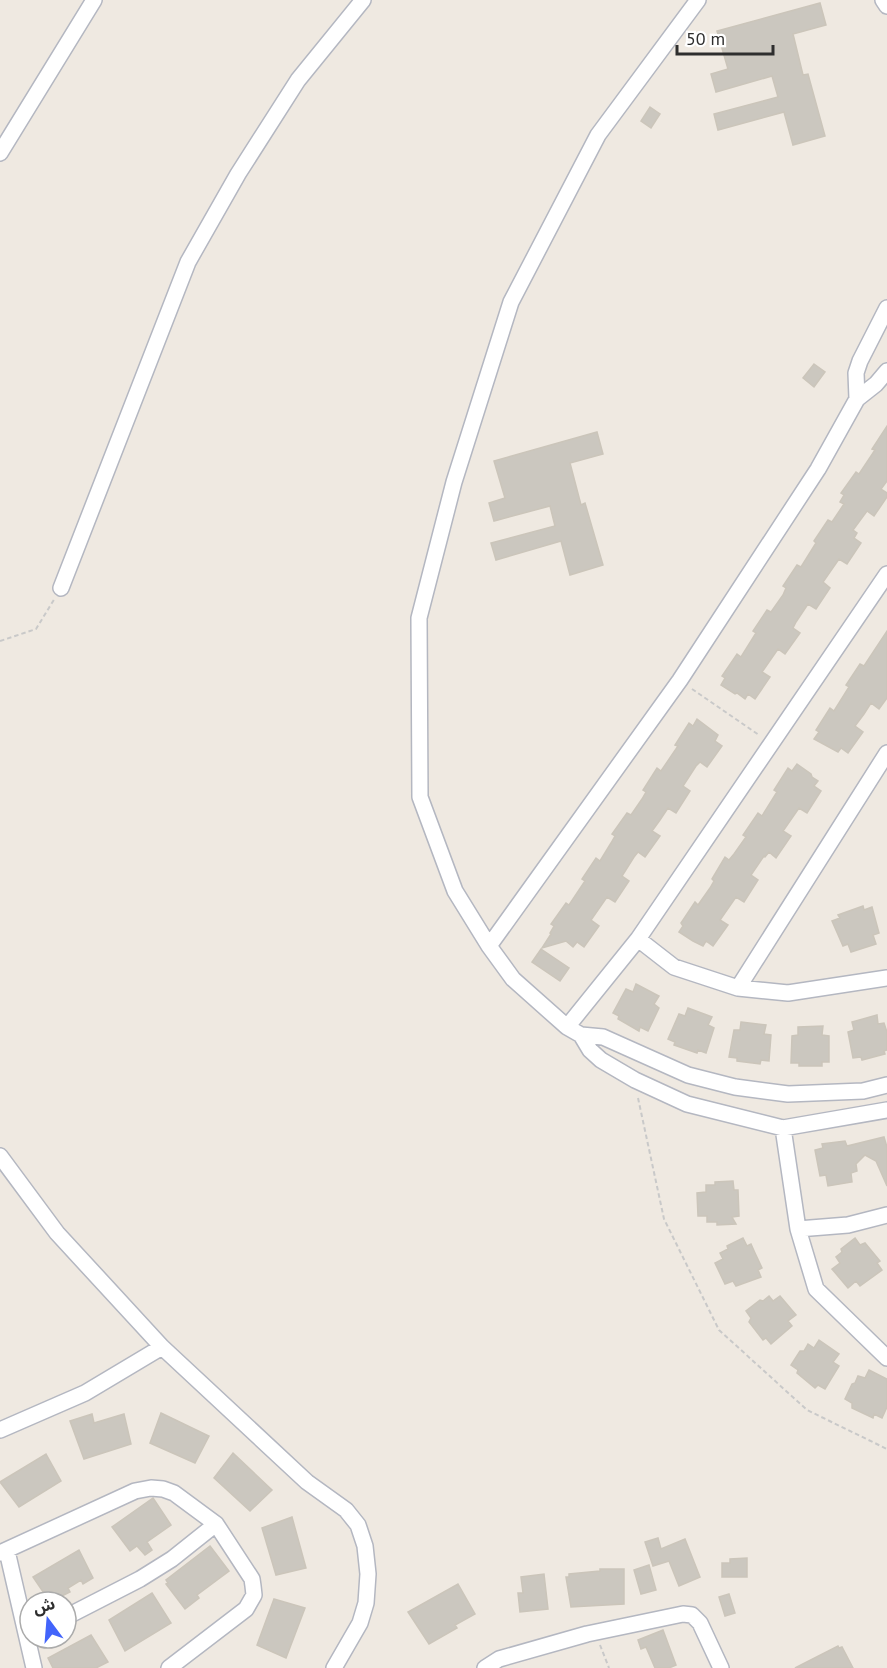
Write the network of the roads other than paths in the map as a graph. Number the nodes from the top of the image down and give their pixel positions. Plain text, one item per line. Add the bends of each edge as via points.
1 (94, 0) edge
2 (363, 0) edge
3 (698, 0) edge
4 (883, 0) edge
5 (887, 6) edge
6 (0, 153) edge
7 (887, 308) edge
8 (887, 371) edge
9 (857, 399) junction
10 (885, 580) edge
11 (61, 588) road end
12 (887, 753) edge
13 (639, 939) junction
14 (489, 946) junction
15 (887, 978) edge
16 (738, 988) junction
17 (567, 1028) junction
18 (581, 1035) junction
19 (887, 1085) edge
20 (887, 1110) edge
21 (783, 1128) junction
22 (0, 1156) edge
23 (887, 1215) edge
24 (798, 1229) junction
25 (162, 1347) junction
26 (887, 1358) edge
27 (0, 1430) edge
28 (216, 1524) junction
29 (4, 1552) edge
30 (18, 1600) edge
31 (78, 1611) edge
32 (31, 1650) edge
33 (34, 1668) edge
34 (170, 1668) edge
35 (334, 1668) edge
36 (485, 1668) edge
37 (721, 1668) edge

1 - 6 street
2 - 11 street via 298,80 188,262
3 - 14 street via 598,135 511,302 454,482 419,618 420,797 455,891
4 - 5 street
7 - 9 street via 856,373
8 - 9 street
9 - 14 street via 818,469 680,680
10 - 13 street
12 - 16 street
13 - 16 street via 674,967
13 - 17 street
14 - 17 street via 513,979
15 - 16 street via 788,993
17 - 18 street
18 - 19 street via 603,1037 688,1075 735,1087 788,1094 863,1091
18 - 21 street via 601,1060 634,1080 687,1104
20 - 21 street
21 - 24 street
22 - 25 street via 57,1233
23 - 24 street via 848,1225
24 - 26 street via 816,1289
25 - 27 street via 85,1393
25 - 35 street via 307,1482 346,1510 358,1525 368,1574 366,1603 360,1623
28 - 29 street via 174,1493 151,1488 135,1491
28 - 31 street via 172,1559
28 - 34 street via 252,1579 254,1595 246,1609
29 - 30 street
32 - 33 street
36 - 37 street via 499,1659 587,1634 683,1614 692,1615 700,1623

